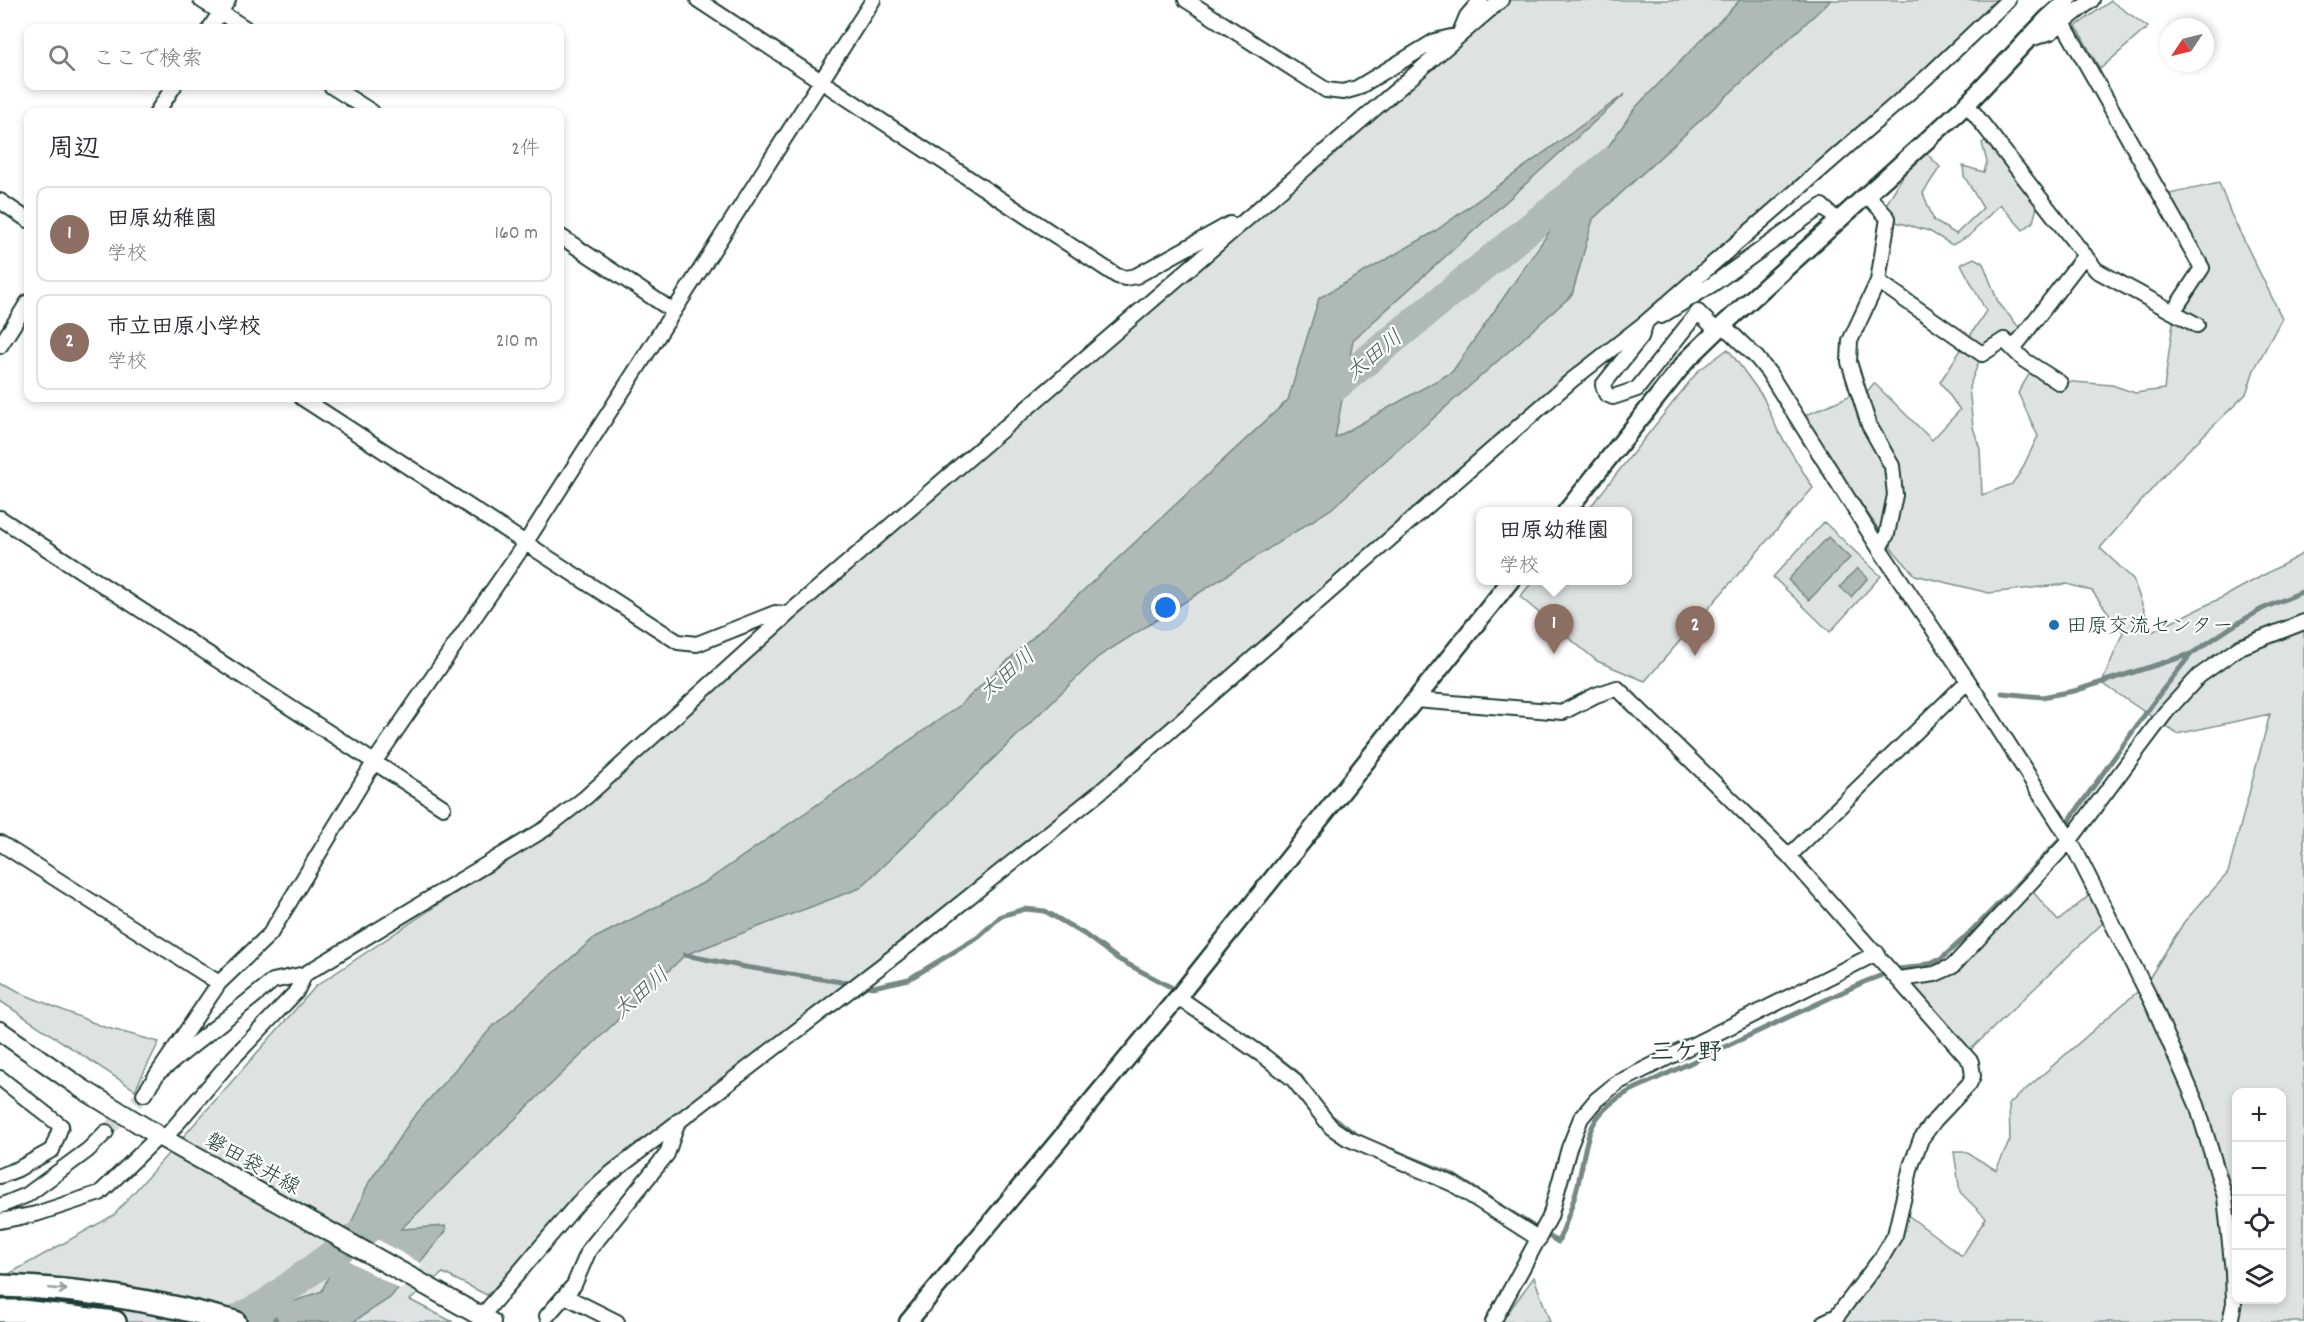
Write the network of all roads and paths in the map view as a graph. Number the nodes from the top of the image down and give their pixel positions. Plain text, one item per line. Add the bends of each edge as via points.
1 (201, 0) edge
2 (228, 0) edge
3 (698, 0) edge
4 (873, 0) edge
5 (1186, 0) edge
6 (1480, 0) edge
7 (1501, 0) edge
8 (2008, 0) edge
9 (2068, 0) edge
10 (2092, 0) edge
11 (220, 12) junction
12 (2062, 23) junction
13 (212, 24) edge
14 (239, 24) edge
15 (1459, 35) junction
16 (2026, 41) junction
17 (820, 79) junction
18 (171, 90) edge
19 (337, 90) edge
20 (1967, 104) junction
21 (160, 108) edge
22 (366, 108) edge
23 (1867, 195) junction
24 (0, 201) edge
25 (1249, 215) junction
26 (24, 217) edge
27 (1838, 221) junction
28 (564, 239) edge
29 (2085, 255) junction
30 (1878, 281) junction
31 (24, 308) edge
32 (673, 311) junction
33 (2173, 312) junction
34 (1646, 322) junction
35 (2196, 325) dead end
36 (1720, 328) junction
37 (0, 346) edge
38 (2013, 349) junction
39 (2060, 383) dead end
40 (308, 402) edge
41 (1570, 507) edge
42 (0, 518) edge
43 (526, 542) junction
44 (1879, 548) junction
45 (1507, 585) edge
46 (788, 614) junction
47 (2304, 622) edge
48 (1968, 681) junction
49 (1416, 700) junction
50 (375, 761) junction
51 (443, 807) dead end
52 (2070, 840) junction
53 (0, 843) edge
54 (1789, 856) junction
55 (1876, 953) junction
56 (305, 974) junction
57 (1899, 979) junction
58 (219, 983) junction
59 (1178, 997) junction
60 (0, 1031) edge
61 (162, 1070) junction
62 (0, 1078) edge
63 (144, 1094) tunnel mouth
64 (678, 1120) junction
65 (106, 1132) tunnel mouth
66 (167, 1141) junction
67 (0, 1176) edge
68 (0, 1206) edge
69 (0, 1221) edge
70 (1539, 1239) junction
71 (0, 1286) edge
72 (565, 1296) junction
73 (0, 1311) edge
74 (472, 1315) edge
75 (547, 1316) dead end
76 (115, 1322) edge
77 (235, 1322) edge
78 (617, 1322) edge
79 (908, 1322) edge
80 (1493, 1322) edge
81 (1824, 1322) edge
82 (2230, 1322) edge

1 - 11 street
2 - 11 street
3 - 17 street
4 - 17 street
5 - 15 street via 1333,92 1357,88 1435,41
6 - 15 street
7 - 15 street
8 - 34 street via 1927,77
9 - 16 street
10 - 12 street
11 - 13 street
11 - 14 street
12 - 16 street via 2051,32
12 - 33 street via 2202,268
15 - 25 street
16 - 20 street
17 - 25 street via 1117,276 1136,276
17 - 32 street
18 - 21 street
19 - 22 street
20 - 23 street
20 - 29 street
23 - 27 street
23 - 30 street via 1888,218
24 - 26 street
25 - 46 street
27 - 34 street via 1822,206 1669,313
27 - 36 street
28 - 32 street
29 - 33 street via 2096,270
29 - 38 street
30 - 38 street via 1982,354 2004,339
30 - 44 street via 1850,341 1850,362 1869,425 1892,466 1895,495 1887,534
31 - 37 street
32 - 43 street
33 - 35 street
34 - 36 street via 1641,337 1603,385 1606,394 1612,397 1637,389 1698,312
34 - 64 street via 1572,380 1100,792 919,937
36 - 41 street via 1686,362
36 - 44 street via 1769,373
38 - 39 street
40 - 43 street
42 - 50 street
43 - 46 street via 678,642 697,644 775,613
43 - 50 street
44 - 48 street
45 - 49 street
46 - 56 street via 545,829
47 - 52 street via 2240,647 2199,676 2166,712
48 - 52 street
48 - 54 street
49 - 54 street via 1563,712 1596,694 1617,688
49 - 59 street
50 - 51 street
50 - 58 street via 270,934
52 - 57 street via 1953,966 1935,974
52 - 82 street via 2152,1002 2197,1105 2225,1197 2233,1272
53 - 58 street
54 - 55 street
55 - 57 street
55 - 70 street via 1617,1083 1596,1100 1581,1118 1550,1217
56 - 61 street via 273,981
56 - 66 street via 296,992 233,1058
57 - 81 street via 1971,1062 1973,1076 1921,1139 1895,1234 1882,1257 1837,1316
58 - 61 street
59 - 70 street via 1293,1079 1331,1127 1347,1138 1453,1185
59 - 79 street
60 - 66 main road, 磐田袋井線 via 81,1088
61 - 63 street
62 - 67 street via 61,1126 52,1150
64 - 72 street via 667,1154 589,1250
64 - 74 street via 578,1203
65 - 68 street via 27,1195
66 - 69 street via 100,1193
66 - 74 main road, 磐田袋井線
70 - 80 street
71 -> 77 highway via 107,1294
72 - 75 street
72 - 78 street
73 - 76 highway

